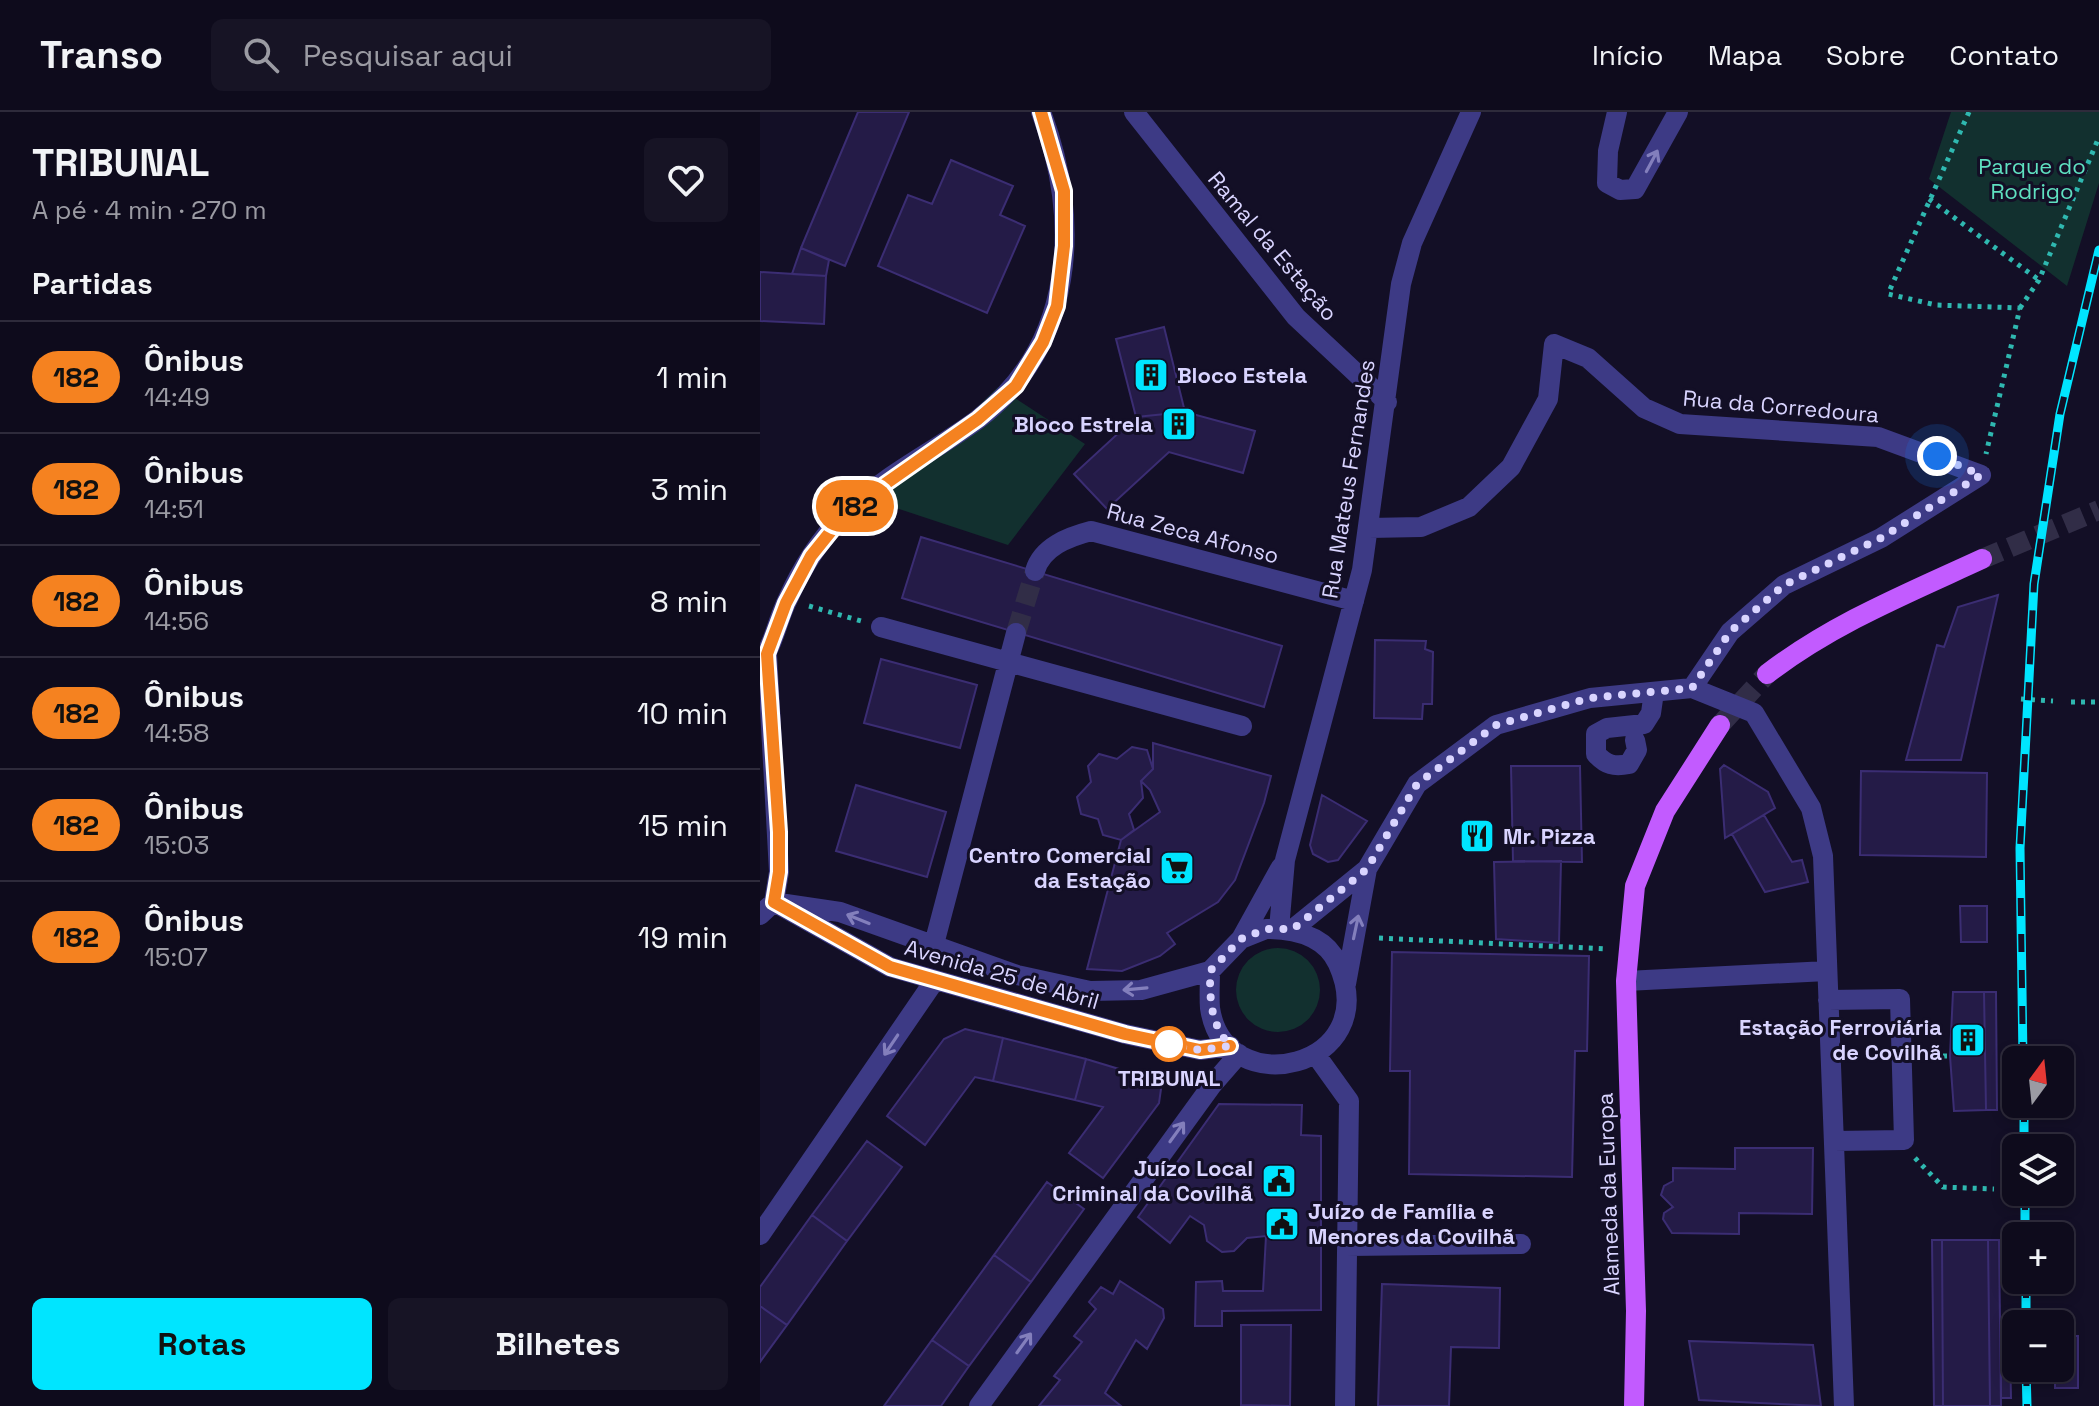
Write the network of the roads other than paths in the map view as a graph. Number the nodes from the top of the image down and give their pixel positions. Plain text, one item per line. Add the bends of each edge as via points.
1 (1041, 112) edge
2 (1134, 112) edge
3 (1471, 112) edge
4 (1617, 112) edge
5 (1678, 112) edge
6 (1387, 402) junction
7 (1369, 528) junction
8 (1982, 559) tunnel mouth
9 (1035, 571) tunnel mouth
10 (1354, 601) junction
11 (881, 627) road end
12 (1016, 633) tunnel mouth
13 (763, 658) edge
14 (1009, 662) junction
15 (1767, 674) tunnel mouth
16 (1692, 688) junction
17 (1654, 692) junction
18 (1720, 725) tunnel mouth
19 (1242, 726) dead end
20 (1635, 740) dead end
21 (1285, 860) junction
22 (1367, 869) junction
23 (767, 908) edge
24 (1286, 929) junction
25 (1241, 939) junction
26 (933, 948) junction
27 (1210, 971) junction
28 (1827, 971) junction
29 (935, 980) junction
30 (1626, 981) junction
31 (1346, 984) junction
32 (1828, 1000) junction
33 (1235, 1050) junction
34 (1316, 1055) junction
35 (1834, 1141) junction
36 (760, 1235) edge
37 (1521, 1244) dead end
38 (1348, 1246) junction
39 (979, 1406) edge
40 (1345, 1406) edge
41 (1634, 1406) edge
42 (1844, 1406) edge

1 - 13 street via 1064,205 1057,306 1043,342 1016,386 978,419 848,510 811,556
2 - 6 street, Ramal da Estação via 1296,317
3 - 6 street, Rua Mateus Fernandes via 1412,243 1401,284
4 -> 5 street via 1607,183 1620,190 1635,189
6 - 7 street, Rua Mateus Fernandes
7 - 10 street, Rua Mateus Fernandes
7 - 16 street, Rua da Corredoura via 1421,527 1469,507 1511,467 1548,399 1554,344 1588,358 1644,408 1680,424 1878,437 1981,475 1881,538 1784,585 1730,632
8 - 15 main road via 1850,619
9 - 10 street, Rua Zeca Afonso via 1038,559 1066,538 1091,531
10 - 21 street, Rua Mateus Fernandes
11 - 14 street
12 - 14 street
13 - 23 street via 779,832 779,872
14 - 19 street
14 - 26 street
16 - 17 street
16 - 28 street via 1754,713 1811,808 1826,882
17 - 20 street via 1644,724 1596,734 1596,754 1604,763 1629,764 1637,750
17 - 22 street via 1590,698 1496,725 1417,784
18 - 30 main road, Alameda da Europa via 1665,811 1635,886
21 - 24 street, Rua Mateus Fernandes
21 - 25 street, Rua Mateus Fernandes
22 - 24 street
31 -> 22 street
26 -> 23 street, Avenida 25 de Abril via 840,912
23 - 29 street, Avenida 25 de Abril via 890,967
24 - 25 street via 1266,929
24 - 31 street via 1317,940 1336,959
25 - 27 street
27 -> 26 street, Avenida 25 de Abril via 1141,990 1090,991
27 - 33 street via 1210,1010 1220,1035
28 - 30 street
28 - 32 street
29 - 33 street, Avenida 25 de Abril via 1125,1034 1200,1050
29 -> 36 street
30 - 41 main road, Alameda da Europa
31 - 34 street via 1346,1011 1336,1036
32 - 35 street
32 - 35 street via 1900,999 1904,1140
33 - 34 street via 1264,1065 1291,1065
39 -> 33 street
34 - 38 street via 1349,1101
35 - 42 street
37 - 38 street
38 - 40 street

